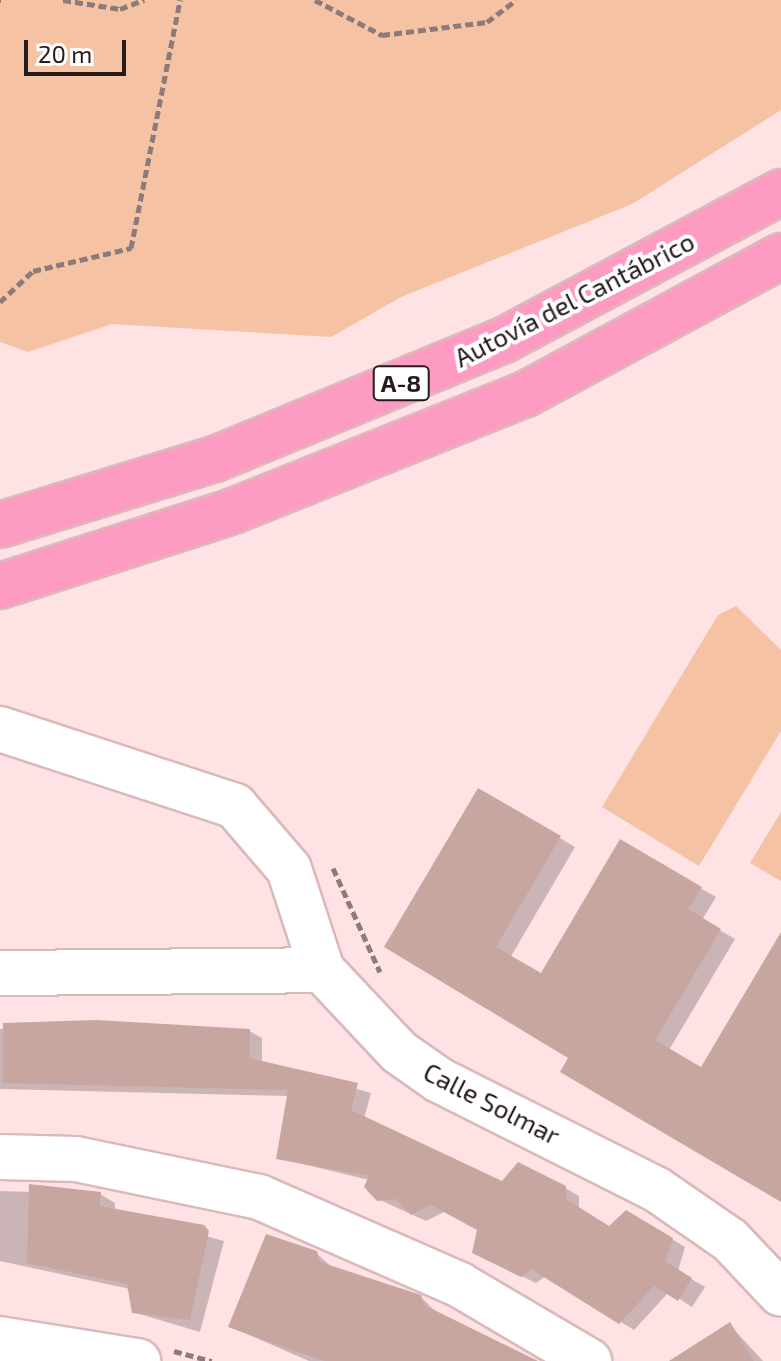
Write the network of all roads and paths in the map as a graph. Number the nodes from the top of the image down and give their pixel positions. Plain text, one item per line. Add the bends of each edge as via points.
1 (63, 0) edge
2 (144, 0) edge
3 (180, 0) edge
4 (315, 0) edge
5 (516, 0) edge
6 (781, 192) edge
7 (781, 256) edge
8 (0, 302) edge
9 (0, 525) edge
10 (0, 586) edge
11 (0, 729) edge
12 (326, 855) dead end
13 (322, 970) junction
14 (0, 973) edge
15 (389, 985) dead end
16 (0, 1157) edge
17 (781, 1294) edge
18 (0, 1339) edge
19 (138, 1361) edge
20 (589, 1361) edge

1 - 2 path via 120,9
3 - 8 path via 131,248 33,271
4 - 5 path via 382,35 487,22
6 - 9 highway, Autovía del Cantábrico / A-8 via 504,340 215,459
7 - 10 highway, A-8 via 526,394 233,511
11 - 13 street via 235,806 289,869
12 - 15 path
13 - 14 street
13 - 17 street, Calle Solmar via 399,1052 439,1080 670,1197 730,1240
16 - 20 street via 76,1159 259,1197 460,1285
18 - 19 street

